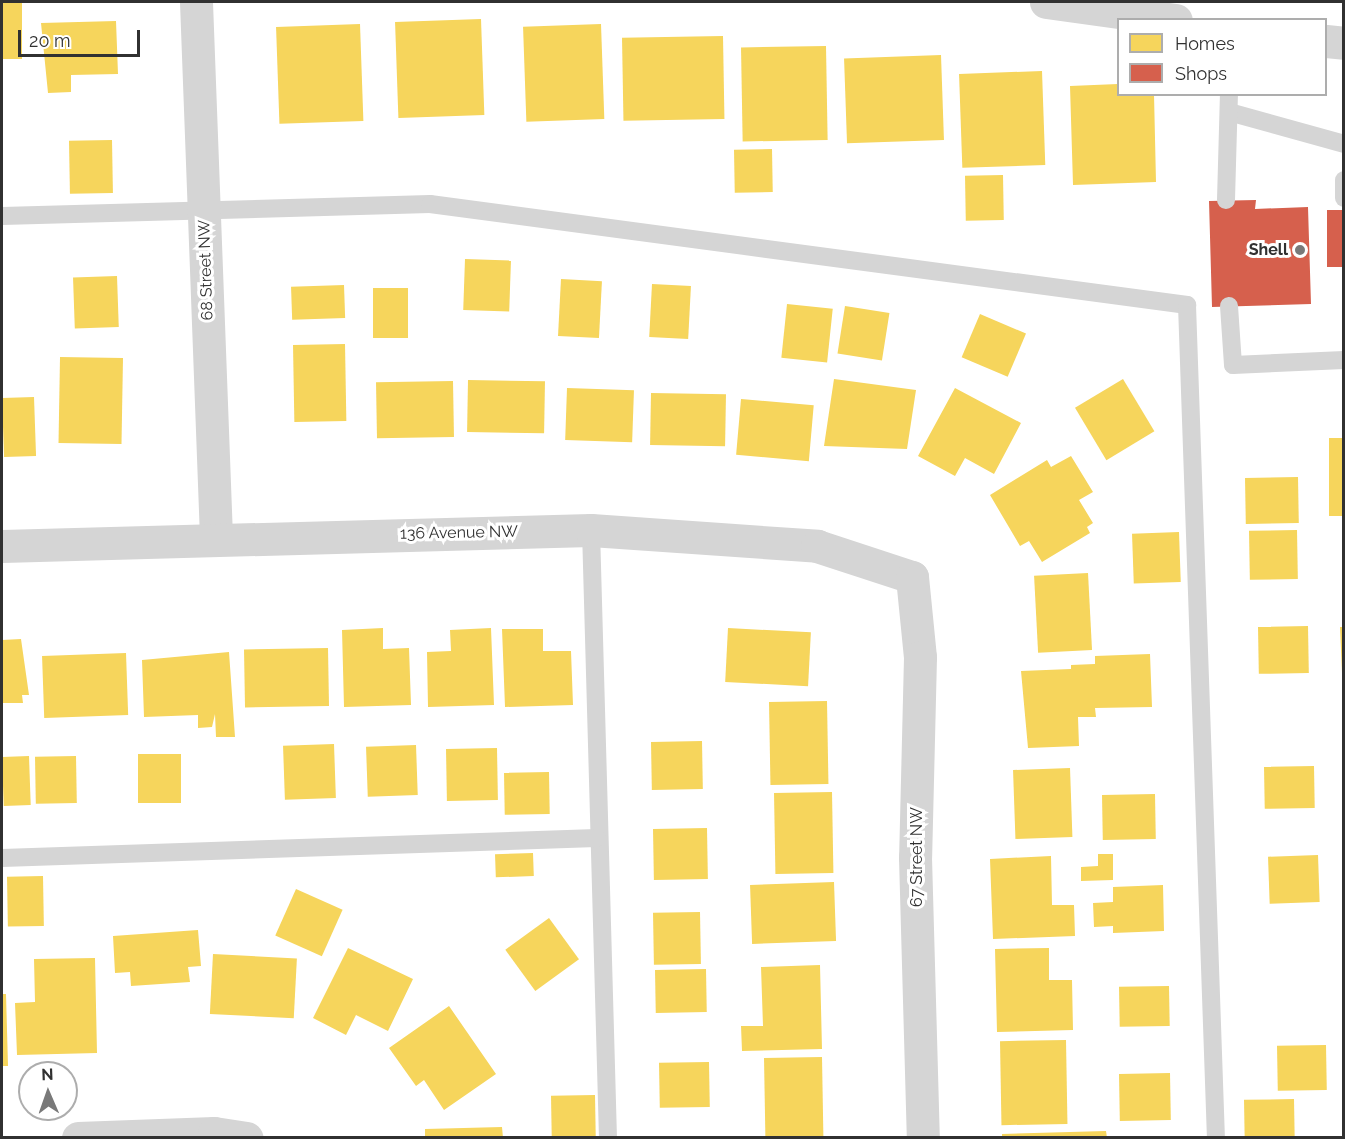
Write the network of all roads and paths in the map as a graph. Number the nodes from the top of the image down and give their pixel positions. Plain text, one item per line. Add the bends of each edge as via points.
1 (196, 2) edge
2 (1046, 2) edge
3 (1162, 18) edge
4 (1327, 41) edge
5 (1344, 43) edge
6 (1229, 103) edge
7 (1344, 144) edge
8 (1344, 180) edge
9 (1344, 198) edge
10 (1226, 200) dead end
11 (203, 209) junction
12 (2, 216) edge
13 (1229, 306) dead end
14 (1344, 360) edge
15 (591, 530) junction
16 (216, 538) junction
17 (2, 546) edge
18 (912, 577) joint
19 (597, 838) junction
20 (2, 858) edge
21 (78, 1137) edge
22 (247, 1137) edge
23 (608, 1137) edge
24 (924, 1137) edge
25 (1216, 1137) edge

1 - 11 street, 68 Street NW
2 - 3 street
4 - 5 street
6 - 7 lane
6 - 10 lane
8 - 9 lane
11 - 12 lane
11 - 16 street, 68 Street NW
11 - 25 lane via 430,204 1187,305
13 - 14 lane via 1233,364
15 - 16 street, 136 Avenue NW
15 - 18 street, 136 Avenue NW via 817,546
15 - 19 lane
16 - 17 street, 136 Avenue NW
18 - 24 street, 67 Street NW via 920,657 915,857
19 - 20 lane
19 - 23 lane
21 - 22 street via 214,1132

